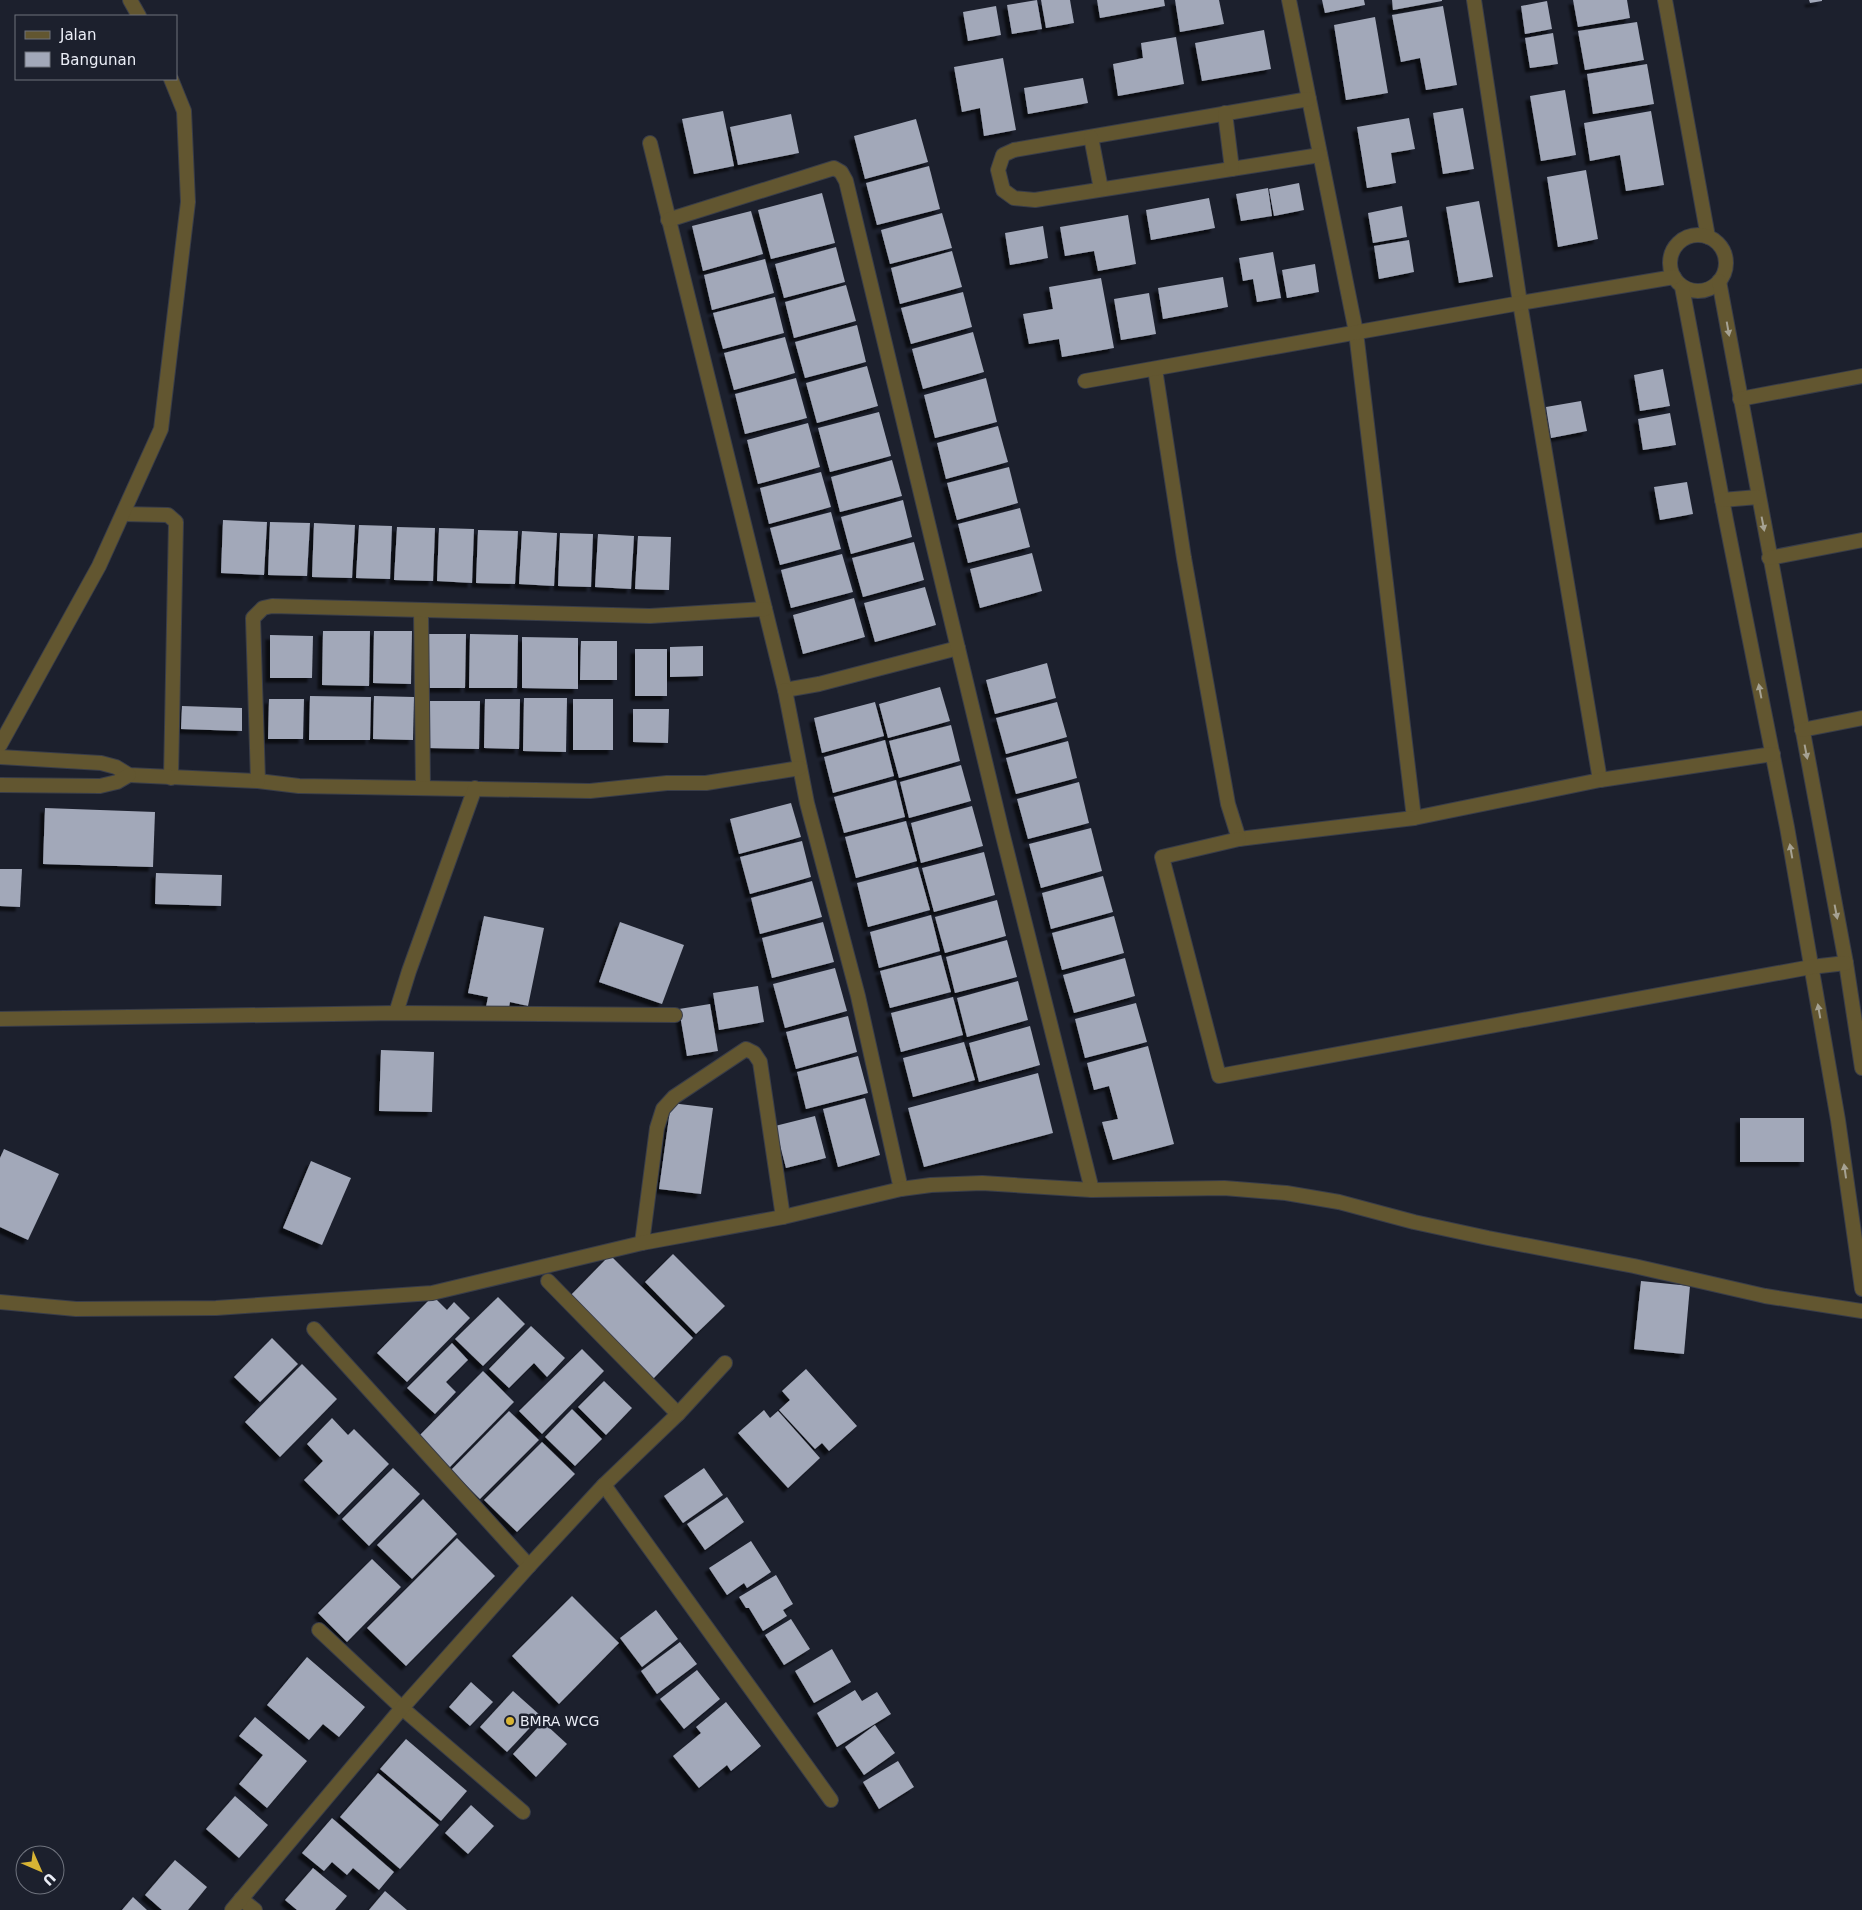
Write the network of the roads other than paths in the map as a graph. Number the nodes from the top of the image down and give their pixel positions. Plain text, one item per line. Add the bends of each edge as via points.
1 (130, 0) edge
2 (1289, 0) edge
3 (1474, 0) edge
4 (1665, 0) edge
5 (139, 15) edge
6 (171, 80) edge
7 (1309, 99) junction
8 (1224, 114) junction
9 (1091, 136) junction
10 (650, 143) dead end
11 (1320, 155) junction
12 (1232, 169) junction
13 (1102, 189) junction
14 (668, 220) junction
15 (1708, 237) junction
16 (1719, 281) junction
17 (1678, 282) junction
18 (1520, 303) junction
19 (1356, 332) junction
20 (1155, 369) junction
21 (1862, 376) edge
22 (1085, 381) dead end
23 (1740, 399) junction
24 (1758, 497) junction
25 (1722, 500) junction
26 (123, 514) junction
27 (1862, 540) edge
28 (1770, 558) junction
29 (765, 609) junction
30 (420, 610) junction
31 (958, 648) junction
32 (785, 690) junction
33 (1862, 718) edge
34 (1802, 730) junction
35 (0, 745) edge
36 (1773, 754) junction
37 (0, 757) edge
38 (800, 768) junction
39 (129, 776) junction
40 (171, 778) junction
41 (1600, 780) junction
42 (258, 781) junction
43 (0, 785) edge
44 (423, 788) junction
45 (475, 788) junction
46 (1414, 818) junction
47 (1239, 839) junction
48 (1846, 963) junction
49 (1811, 967) junction
50 (396, 1013) junction
51 (675, 1014) dead end
52 (0, 1020) edge
53 (1862, 1068) edge
54 (901, 1189) junction
55 (1092, 1190) junction
56 (1856, 1204) edge
57 (783, 1217) junction
58 (642, 1242) junction
59 (548, 1281) dead end
60 (1862, 1289) edge
61 (0, 1302) edge
62 (1862, 1311) edge
63 (314, 1329) dead end
64 (725, 1363) dead end
65 (678, 1414) junction
66 (604, 1486) junction
67 (529, 1566) junction
68 (319, 1630) dead end
69 (402, 1708) junction
70 (831, 1800) dead end
71 (523, 1812) dead end
72 (241, 1899) junction
73 (232, 1910) edge
74 (255, 1910) edge

1 - 5 street
2 - 7 street
3 - 18 street
4 - 15 street
6 - 26 street via 184,111 188,202 161,429
7 - 8 street
7 - 11 street
8 - 9 street
8 - 12 street
9 - 13 street
9 - 13 street via 1014,150 1003,155 998,170 1004,190 1014,198 1035,200
10 - 14 street
11 - 12 street
11 - 19 street
12 - 13 street
14 - 29 street
14 - 31 street via 834,168 841,172 846,181
15 - 16 street via 1719,244 1725,256 1724,274
15 - 17 street via 1692,236 1677,245 1670,260
16 - 17 street via 1702,291 1692,291
16 -> 23 street
17 - 18 street
17 - 25 street
18 - 19 street
18 - 41 street
19 - 20 street
19 - 46 street
20 - 22 street
20 - 47 street via 1226,795
21 - 23 street
23 - 24 street
24 - 25 street
24 -> 28 street
36 -> 25 street
26 - 35 street via 99,566
26 - 40 street via 168,516 176,522
27 - 28 street
28 - 34 street
29 - 30 street via 650,616
29 - 32 street
30 - 42 street via 272,606 263,608 253,618
30 - 44 street
31 - 32 street
31 - 55 street
32 - 38 street
33 - 34 street
34 -> 48 street
36 - 41 street
49 -> 36 street
37 - 39 street via 101,763 116,767
38 - 45 street via 706,783 667,783 590,791
38 - 54 street via 858,996
39 - 40 street
39 - 43 street via 100,786
40 - 42 street
41 - 46 street
42 - 44 street via 299,786
44 - 45 street
45 - 50 street
46 - 47 street
47 - 49 street via 1162,857 1219,1076
48 - 49 street
48 - 53 street
56 -> 49 street
50 - 51 street
50 - 52 street
54 - 55 street via 982,1183
54 - 57 street
55 - 62 street via 1224,1188 1286,1193 1765,1296
56 - 60 street
57 - 58 street
57 - 58 street via 760,1062 754,1053 746,1049 674,1096 663,1109 657,1128
58 - 61 street via 432,1293 216,1308 76,1308
59 - 65 street
63 - 67 street
64 - 65 street
65 - 66 street
66 - 67 street
66 - 70 street
67 - 69 street
68 - 69 street
69 - 71 street
69 - 72 street
72 - 73 street
72 - 74 street

